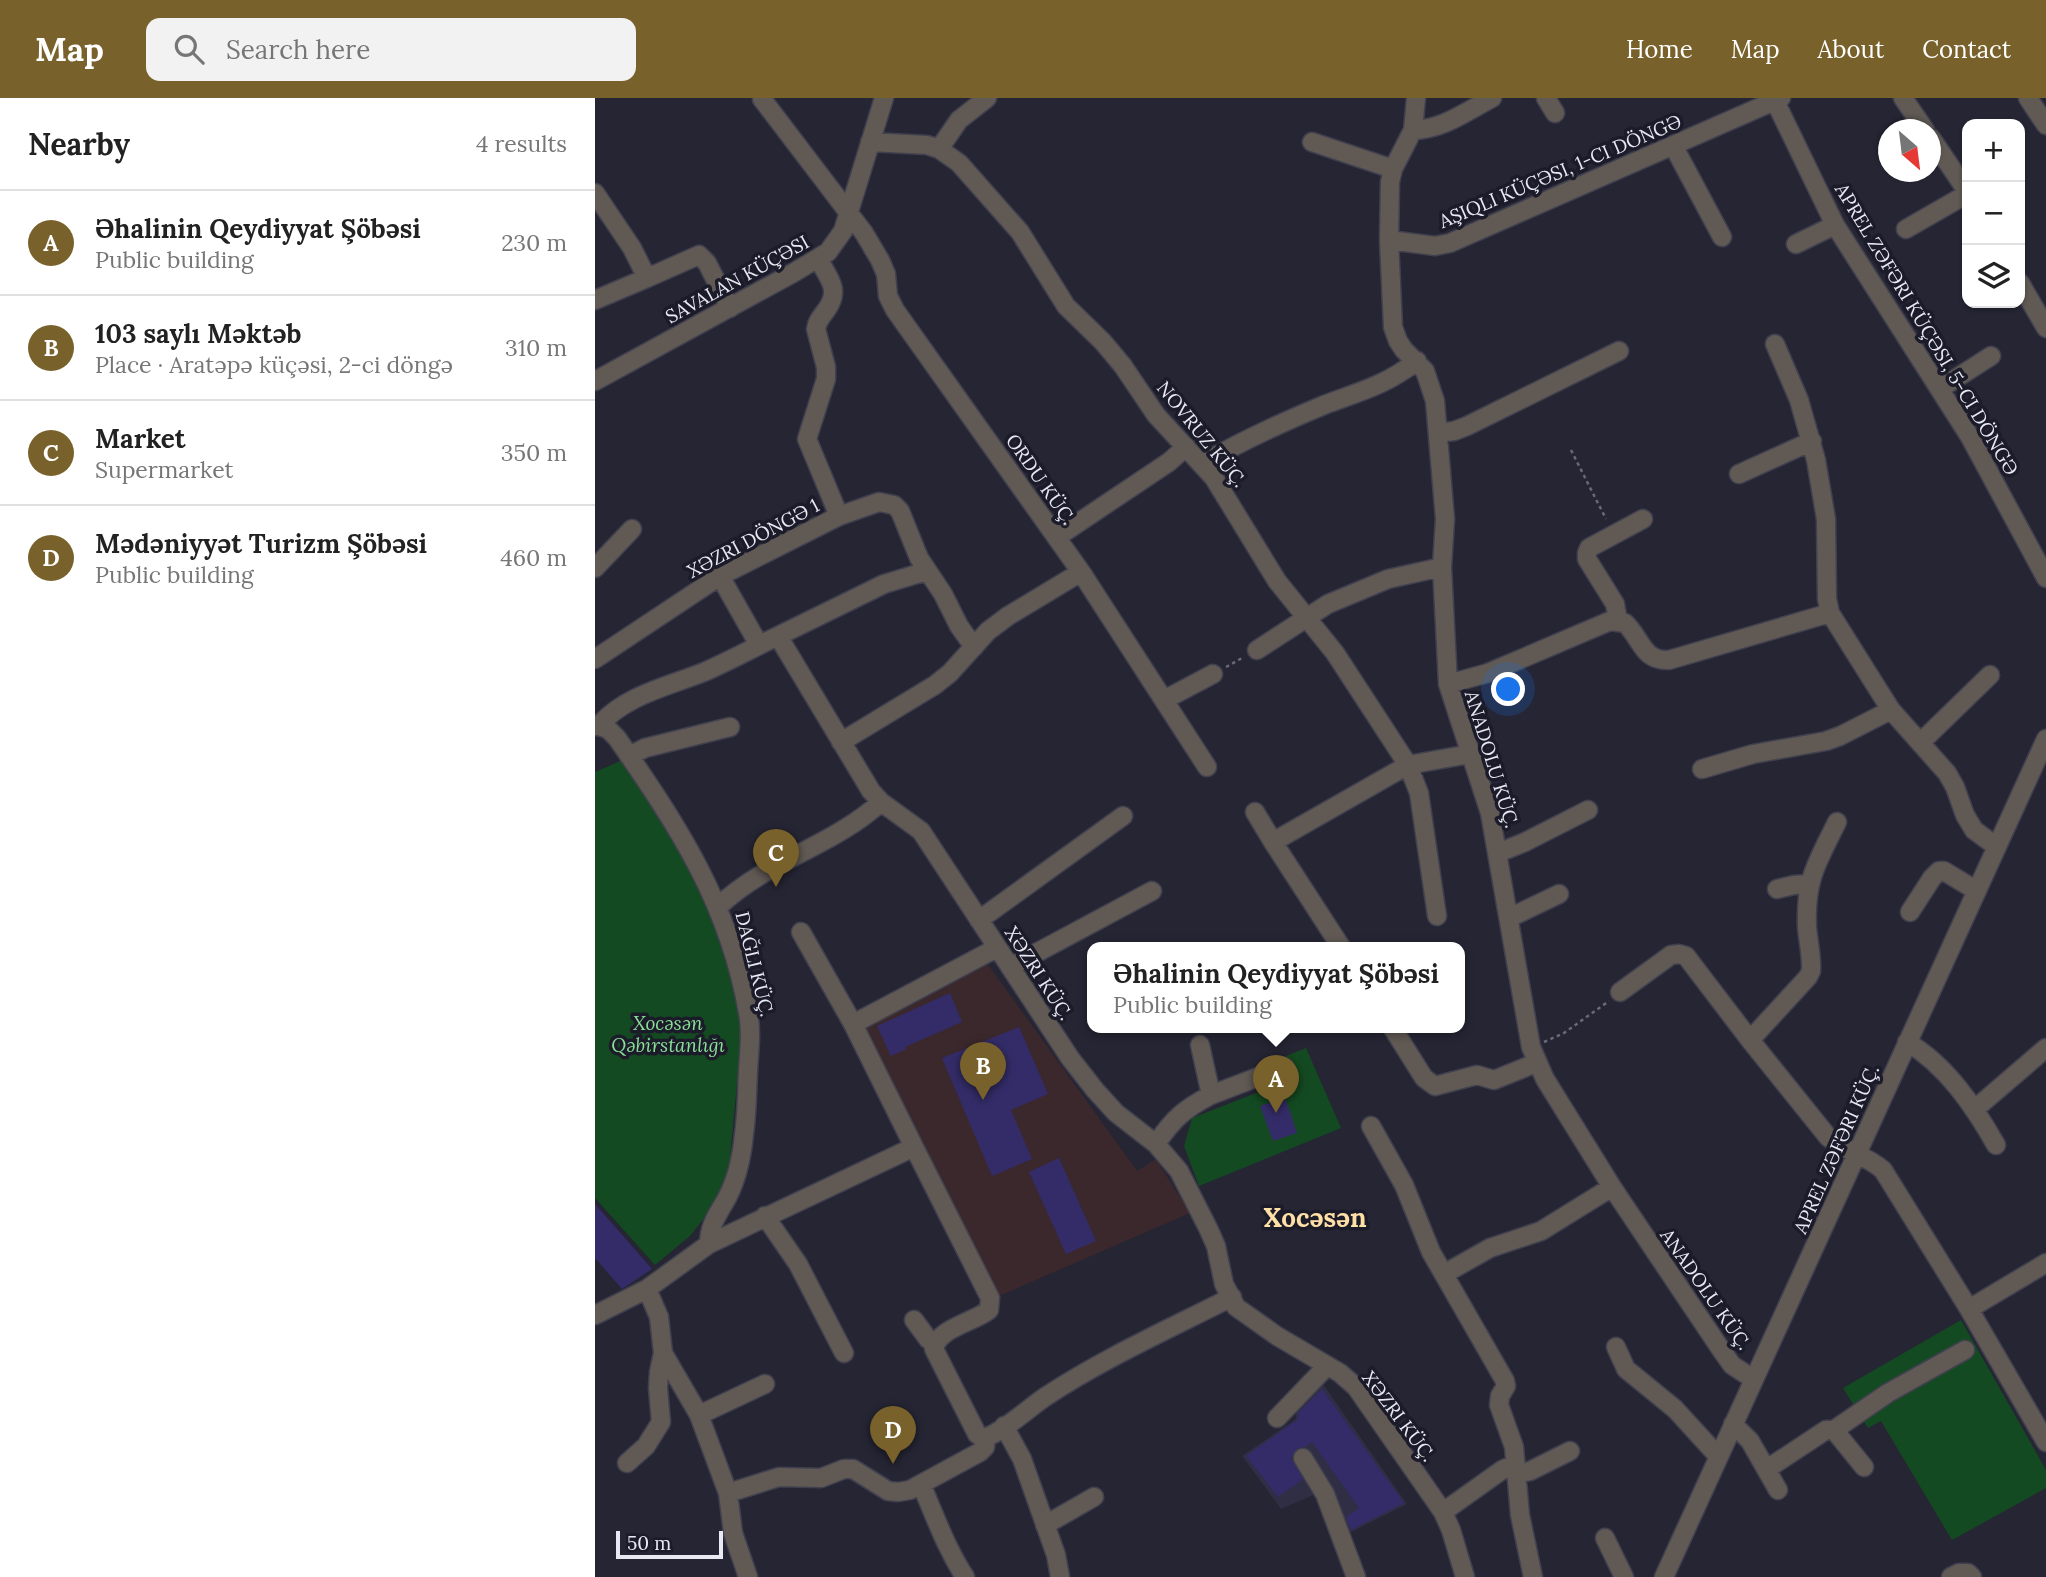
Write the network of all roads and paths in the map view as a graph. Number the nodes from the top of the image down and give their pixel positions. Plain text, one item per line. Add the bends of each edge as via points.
1 (884, 98) edge
2 (969, 98) edge
3 (988, 98) edge
4 (1416, 98) edge
5 (1492, 98) edge
6 (1903, 98) edge
7 (762, 99) edge
8 (1778, 99) edge
9 (2030, 99) edge
10 (1917, 119) edge
11 (959, 120) junction
12 (2046, 125) edge
13 (1413, 130) junction
14 (870, 142) junction
15 (1312, 142) dead end
16 (1674, 147) junction
17 (939, 149) junction
18 (1941, 154) edge
19 (1393, 169) junction
20 (1962, 186) edge
21 (595, 193) edge
22 (1962, 196) edge
23 (848, 214) junction
24 (1835, 225) junction
25 (1906, 229) dead end
26 (1722, 237) dead end
27 (1389, 240) junction
28 (1796, 244) dead end
29 (818, 258) junction
30 (647, 278) junction
31 (2025, 292) edge
32 (595, 300) edge
33 (730, 307) junction
34 (2046, 328) edge
35 (1775, 344) dead end
36 (1619, 351) dead end
37 (1991, 356) dead end
38 (1417, 361) junction
39 (595, 381) edge
40 (1941, 388) junction
41 (1438, 433) junction
42 (1812, 441) junction
43 (1186, 447) junction
44 (1571, 450) dead end
45 (1202, 464) junction
46 (1739, 474) dead end
47 (839, 516) junction
48 (1643, 519) dead end
49 (632, 529) dead end
50 (1614, 535) junction
51 (1057, 537) junction
52 (1442, 567) junction
53 (595, 568) edge
54 (926, 571) junction
55 (1081, 572) junction
56 (720, 576) junction
57 (2046, 578) edge
58 (1831, 612) junction
59 (1304, 618) junction
60 (1618, 621) junction
61 (778, 636) junction
62 (759, 645) junction
63 (974, 647) junction
64 (1257, 650) joint
65 (595, 659) edge
66 (1213, 674) joint
67 (1990, 675) dead end
68 (1448, 684) junction
69 (1164, 700) junction
70 (1891, 710) junction
71 (597, 726) edge
72 (730, 727) dead end
73 (2046, 739) edge
74 (841, 742) junction
75 (1920, 743) junction
76 (1470, 754) junction
77 (629, 756) junction
78 (1408, 765) junction
79 (1207, 767) dead end
80 (1702, 769) dead end
81 (881, 802) junction
82 (1588, 810) dead end
83 (1255, 812) dead end
84 (1123, 817) dead end
85 (1837, 822) dead end
86 (1273, 842) junction
87 (1997, 847) junction
88 (1498, 853) junction
89 (1809, 884) junction
90 (1777, 889) dead end
91 (1152, 891) dead end
92 (1977, 891) junction
93 (1559, 894) dead end
94 (719, 906) junction
95 (1910, 912) dead end
96 (1437, 916) dead end
97 (1509, 918) junction
98 (979, 920) junction
99 (801, 932) dead end
100 (1338, 942) edge
101 (991, 950) dead end
102 (1010, 967) junction
103 (1620, 992) joint
104 (853, 1024) junction
105 (1396, 1033) edge
106 (1750, 1040) junction
107 (1907, 1042) junction
108 (1200, 1045) dead end
109 (2046, 1048) edge
110 (1534, 1055) junction
111 (1284, 1067) dead end
112 (1211, 1095) junction
113 (1975, 1109) junction
114 (1371, 1126) dead end
115 (1157, 1144) junction
116 (1996, 1145) dead end
117 (913, 1147) junction
118 (1858, 1154) junction
119 (1612, 1187) junction
120 (765, 1216) junction
121 (709, 1244) junction
122 (2046, 1263) edge
123 (1444, 1274) junction
124 (647, 1289) junction
125 (1232, 1297) junction
126 (1969, 1309) junction
127 (595, 1315) edge
128 (914, 1320) dead end
129 (935, 1343) junction
130 (1616, 1347) dead end
131 (1965, 1350) dead end
132 (663, 1353) junction
133 (844, 1353) dead end
134 (1327, 1366) junction
135 (1753, 1379) junction
136 (765, 1384) dead end
137 (699, 1415) junction
138 (1277, 1418) dead end
139 (1733, 1424) junction
140 (1004, 1426) junction
141 (1834, 1430) junction
142 (986, 1438) junction
143 (2046, 1442) edge
144 (1570, 1451) dead end
145 (1718, 1456) junction
146 (1303, 1458) dead end
147 (627, 1463) dead end
148 (1864, 1467) dead end
149 (1516, 1469) junction
150 (1766, 1469) junction
151 (921, 1484) junction
152 (1778, 1490) dead end
153 (729, 1493) junction
154 (1094, 1497) dead end
155 (1443, 1512) junction
156 (1045, 1525) junction
157 (1605, 1538) dead end
158 (1671, 1574) edge
159 (748, 1577) edge
160 (965, 1577) edge
161 (1060, 1577) edge
162 (1356, 1577) edge
163 (1465, 1577) edge
164 (1533, 1577) edge
165 (1623, 1577) edge
166 (1951, 1577) edge
167 (1972, 1577) edge

1 - 14 street, SAVALAN KÜÇƏSI
2 - 11 street
3 - 11 street
4 - 13 street, ANADOLU KÜÇ.
5 - 13 street via 1442,125
6 - 10 street
7 - 23 street, ORDU KÜÇ.
8 - 16 street
8 - 24 street, APREL ZƏFƏRI KÜÇƏSI, 5-CI DÖNGƏ
9 - 12 street
11 - 17 street
13 - 19 street, ANADOLU KÜÇ.
14 - 17 street
14 - 23 street, SAVALAN KÜÇƏSI
15 - 19 street
16 - 26 street
16 - 27 street via 1450,243 1435,246
17 - 43 street, NOVRUZ KÜÇ. via 959,163 1020,232 1066,306 1103,342 1156,415
18 - 20 street
19 - 27 street, ANADOLU KÜÇ.
21 - 30 street
22 - 25 street
23 - 29 street, SAVALAN KÜÇƏSI via 836,244
23 - 51 street, ORDU KÜÇ. via 880,260 895,310
24 - 28 street
24 - 40 street, APREL ZƏFƏRI KÜÇƏSI, 5-CI DÖNGƏ
27 - 38 street, ANADOLU KÜÇ. via 1393,327 1398,341
29 - 33 street, SAVALAN KÜÇƏSI
29 - 47 street, XƏZRI DÖNGƏ 1 via 835,295 817,322 826,379 807,439
30 - 32 street
30 - 33 street via 698,255 707,262
31 - 34 street
33 - 39 street, SAVALAN KÜÇƏSI
35 - 42 street
36 - 41 street via 1467,426
37 - 40 street
38 - 41 street, ANADOLU KÜÇ. via 1432,388
38 - 45 street via 1382,385 1268,430
40 - 57 street, APREL ZƏFƏRI KÜÇƏSI, 5-CI DÖNGƏ
41 - 52 street, ANADOLU KÜÇ. via 1445,519
42 - 46 street
42 - 58 street via 1826,519
43 - 45 street, NOVRUZ KÜÇ.
43 - 51 street
44 - 50 path
45 - 59 street, NOVRUZ KÜÇ.
47 - 54 street via 879,502 894,505
47 - 56 street, XƏZRI DÖNGƏ 1
48 - 50 street
49 - 53 street
50 - 60 street via 1589,548 1587,559 1615,604
51 - 55 street, ORDU KÜÇ.
52 - 59 street via 1388,579
52 - 68 street, ANADOLU KÜÇ.
54 - 61 street via 884,584
54 - 63 street
55 - 63 street via 1008,616
55 - 69 street, ORDU KÜÇ.
56 - 62 street
56 - 65 street, XƏZRI DÖNGƏ 1
58 - 60 street via 1669,660 1648,654 1629,627
58 - 70 street
59 - 64 street
59 - 78 street, NOVRUZ KÜÇ. via 1335,653
60 - 68 street via 1598,625 1488,673
61 - 62 street
61 - 74 street, XƏZRI KÜÇ.
62 - 71 street via 623,705
63 - 74 street via 935,685
64 - 66 path
66 - 69 street
67 - 75 street
68 - 76 street, ANADOLU KÜÇ.
69 - 79 street, ORDU KÜÇ.
70 - 75 street
70 - 80 street via 1826,741
71 - 77 street via 608,729
72 - 77 street
73 - 87 street, APREL ZƏFƏRI KÜÇ.
74 - 81 street, XƏZRI KÜÇ.
75 - 87 street via 1947,773 1974,830
76 - 78 street
76 - 88 street, ANADOLU KÜÇ.
77 - 94 street via 688,845
78 - 86 street
78 - 96 street, NOVRUZ KÜÇ. via 1419,793
81 - 94 street via 747,882
81 - 98 street, XƏZRI KÜÇ. via 921,831
82 - 88 street
83 - 86 street
84 - 98 street
85 - 89 street
86 - 100 street
87 - 92 street, APREL ZƏFƏRI KÜÇ.
88 - 97 street, ANADOLU KÜÇ.
89 - 90 street
89 - 106 street via 1811,971
91 - 102 street
92 - 95 street via 1939,871
92 - 107 street, APREL ZƏFƏRI KÜÇ.
93 - 97 street
94 - 121 street via 749,1014 750,1041 740,1164 711,1224
97 - 110 street, ANADOLU KÜÇ.
98 - 102 street, XƏZRI KÜÇ.
99 - 104 street
101 - 104 street
102 - 115 street, XƏZRI KÜÇ. via 1095,1090 1133,1129
103 - 106 street via 1671,955 1686,956
103 - 110 path
104 - 117 street
105 - 110 street via 1435,1086 1477,1075 1494,1080
106 - 118 street via 1828,1137
107 - 113 street via 1931,1057
107 - 118 street, APREL ZƏFƏRI KÜÇ.
108 - 112 street
109 - 113 street
110 - 119 street, ANADOLU KÜÇ.
111 - 112 street
112 - 115 street via 1172,1121
113 - 116 street
114 - 123 street
115 - 125 street, XƏZRI KÜÇ. via 1179,1171 1208,1228
117 - 120 street
117 - 129 street via 991,1303 984,1314
118 - 126 street via 1883,1170
118 - 135 street, APREL ZƏFƏRI KÜÇ.
119 - 123 street via 1541,1231 1490,1248
119 - 135 street, ANADOLU KÜÇ. via 1722,1352
120 - 121 street
120 - 133 street via 798,1264
121 - 124 street
122 - 126 street
123 - 149 street via 1505,1381 1499,1405 1514,1447
124 - 127 street
124 - 132 street via 659,1317
125 - 134 street, XƏZRI KÜÇ. via 1247,1316
125 - 140 street via 1082,1374
126 - 143 street
128 - 129 street
129 - 142 street via 936,1356 977,1434
130 - 145 street via 1626,1369 1675,1409
131 - 141 street
132 - 137 street
132 - 147 street via 661,1422 646,1446
134 - 138 street
134 - 155 street, XƏZRI KÜÇ. via 1363,1396
135 - 139 street, APREL ZƏFƏRI KÜÇ.
136 - 137 street
137 - 153 street
139 - 145 street, APREL ZƏFƏRI KÜÇ.
139 - 150 street via 1750,1441
140 - 142 street
140 - 156 street via 1019,1453
141 - 148 street
141 - 150 street via 1826,1430
142 - 151 street via 979,1452
144 - 149 street via 1530,1471
145 - 158 street, APREL ZƏFƏRI KÜÇ.
146 - 162 street via 1325,1494
149 - 155 street via 1502,1470
149 - 164 street
150 - 152 street
151 - 153 street via 910,1490 888,1491 853,1469 844,1469 821,1478 779,1477
151 - 160 street via 943,1539
153 - 159 street via 730,1519
154 - 156 street
155 - 163 street, XƏZRI KÜÇ.
156 - 161 street
157 - 165 street
166 - 167 street via 1959,1573

